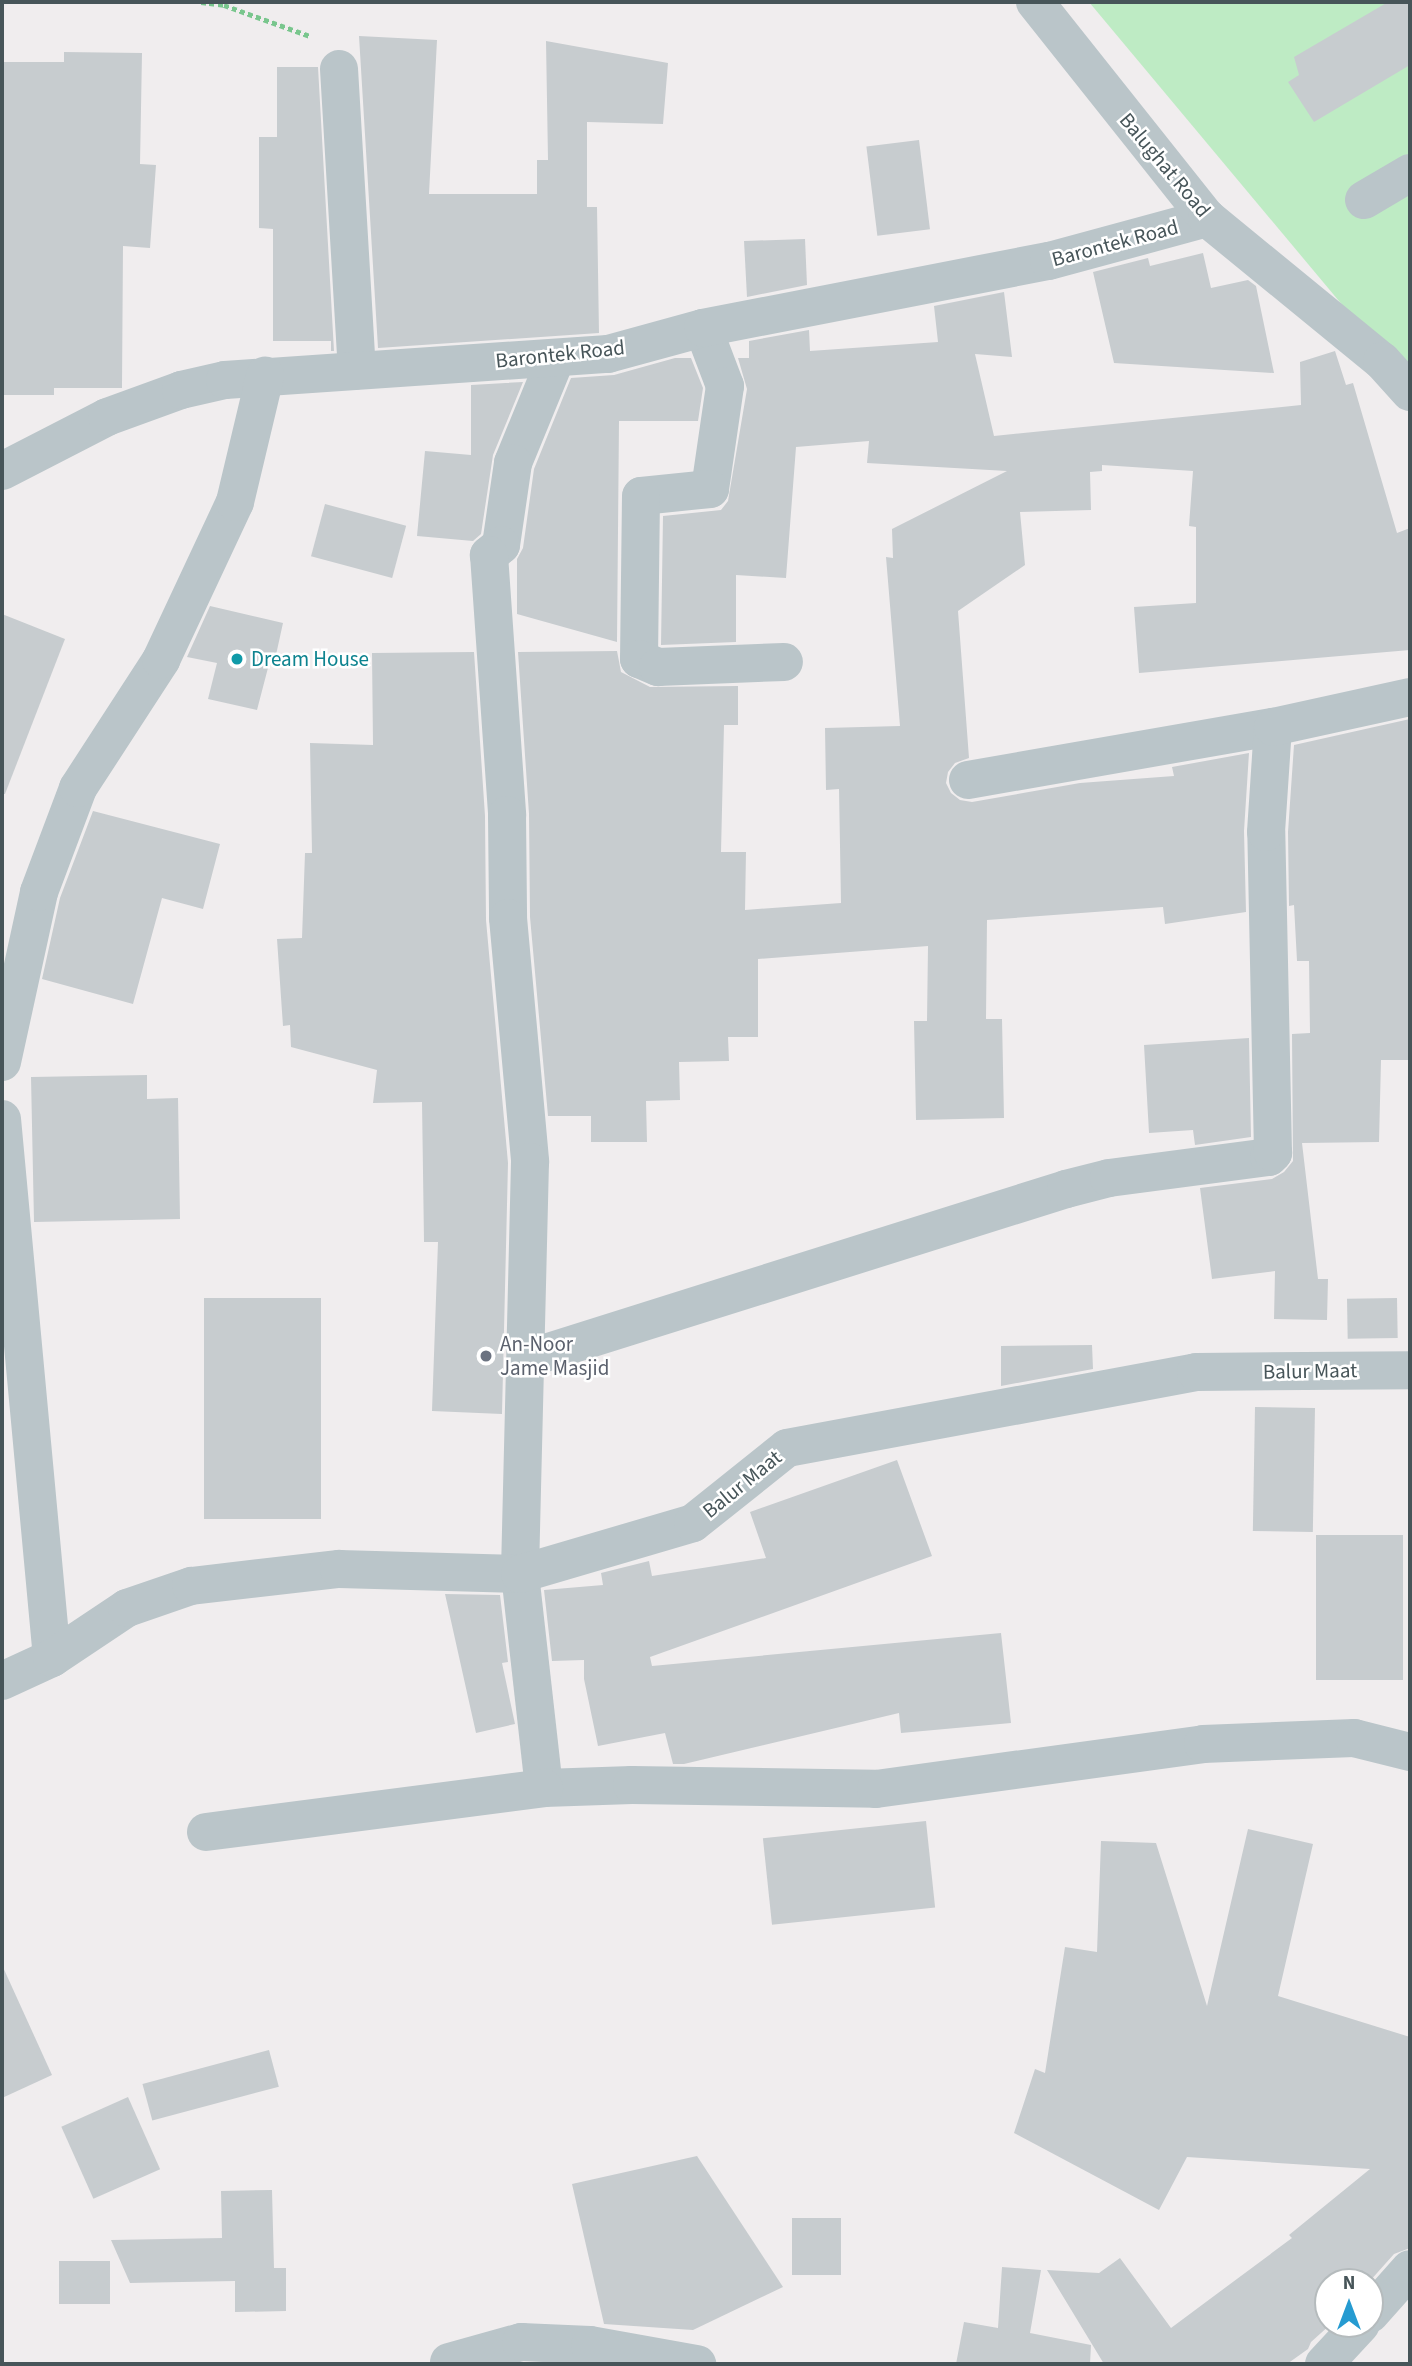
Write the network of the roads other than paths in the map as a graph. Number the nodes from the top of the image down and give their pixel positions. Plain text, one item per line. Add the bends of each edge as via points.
1 (1035, 2) edge
2 (339, 69) road end
3 (1410, 173) edge
4 (1364, 200) dead end
5 (1207, 218) junction
6 (703, 328) junction
7 (556, 358) junction
8 (357, 370) junction
9 (265, 376) junction
10 (1410, 392) edge
11 (2, 471) edge
12 (784, 662) dead end
13 (1410, 696) edge
14 (1273, 727) junction
15 (968, 780) dead end
16 (2, 1062) edge
17 (2, 1119) edge
18 (526, 1359) junction
19 (1410, 1370) edge
20 (520, 1574) junction
21 (52, 1658) junction
22 (2, 1681) edge
23 (1410, 1752) edge
24 (544, 1788) junction
25 (206, 1832) dead end
26 (1410, 2269) edge
27 (1384, 2298) edge
28 (1348, 2338) edge
29 (449, 2362) dead end
30 (697, 2364) edge
31 (1324, 2364) edge

1 - 5 street, Balughat Road
2 - 8 street
3 - 4 street
5 - 6 street, Barontek Road via 1049,261
5 - 10 street, Balughat Road via 1382,361
6 - 7 street, Barontek Road via 608,354
6 - 12 street via 724,386 710,489 641,496 639,659 658,667
7 - 8 street, Barontek Road
7 - 18 street via 513,463 501,545 489,555 507,816 508,918 530,1162
8 - 9 street, Barontek Road
9 - 11 street, Barontek Road via 181,390 107,417
9 - 16 street via 235,502 161,660 78,788 39,892
13 - 14 street
14 - 15 street
14 - 18 street via 1266,832 1273,1153 1269,1157 1109,1178 1066,1189
17 - 21 street
18 - 20 street
19 - 20 street, Balur Maat via 1196,1372 787,1448 693,1524
20 - 21 street, Balur Maat via 339,1569 191,1586 127,1608
20 - 24 street
21 - 22 street, Balur Maat
23 - 24 street via 1354,1738 1203,1744 876,1789
24 - 25 street
26 - 27 street
28 - 31 street
29 - 30 street via 521,2342 590,2345

